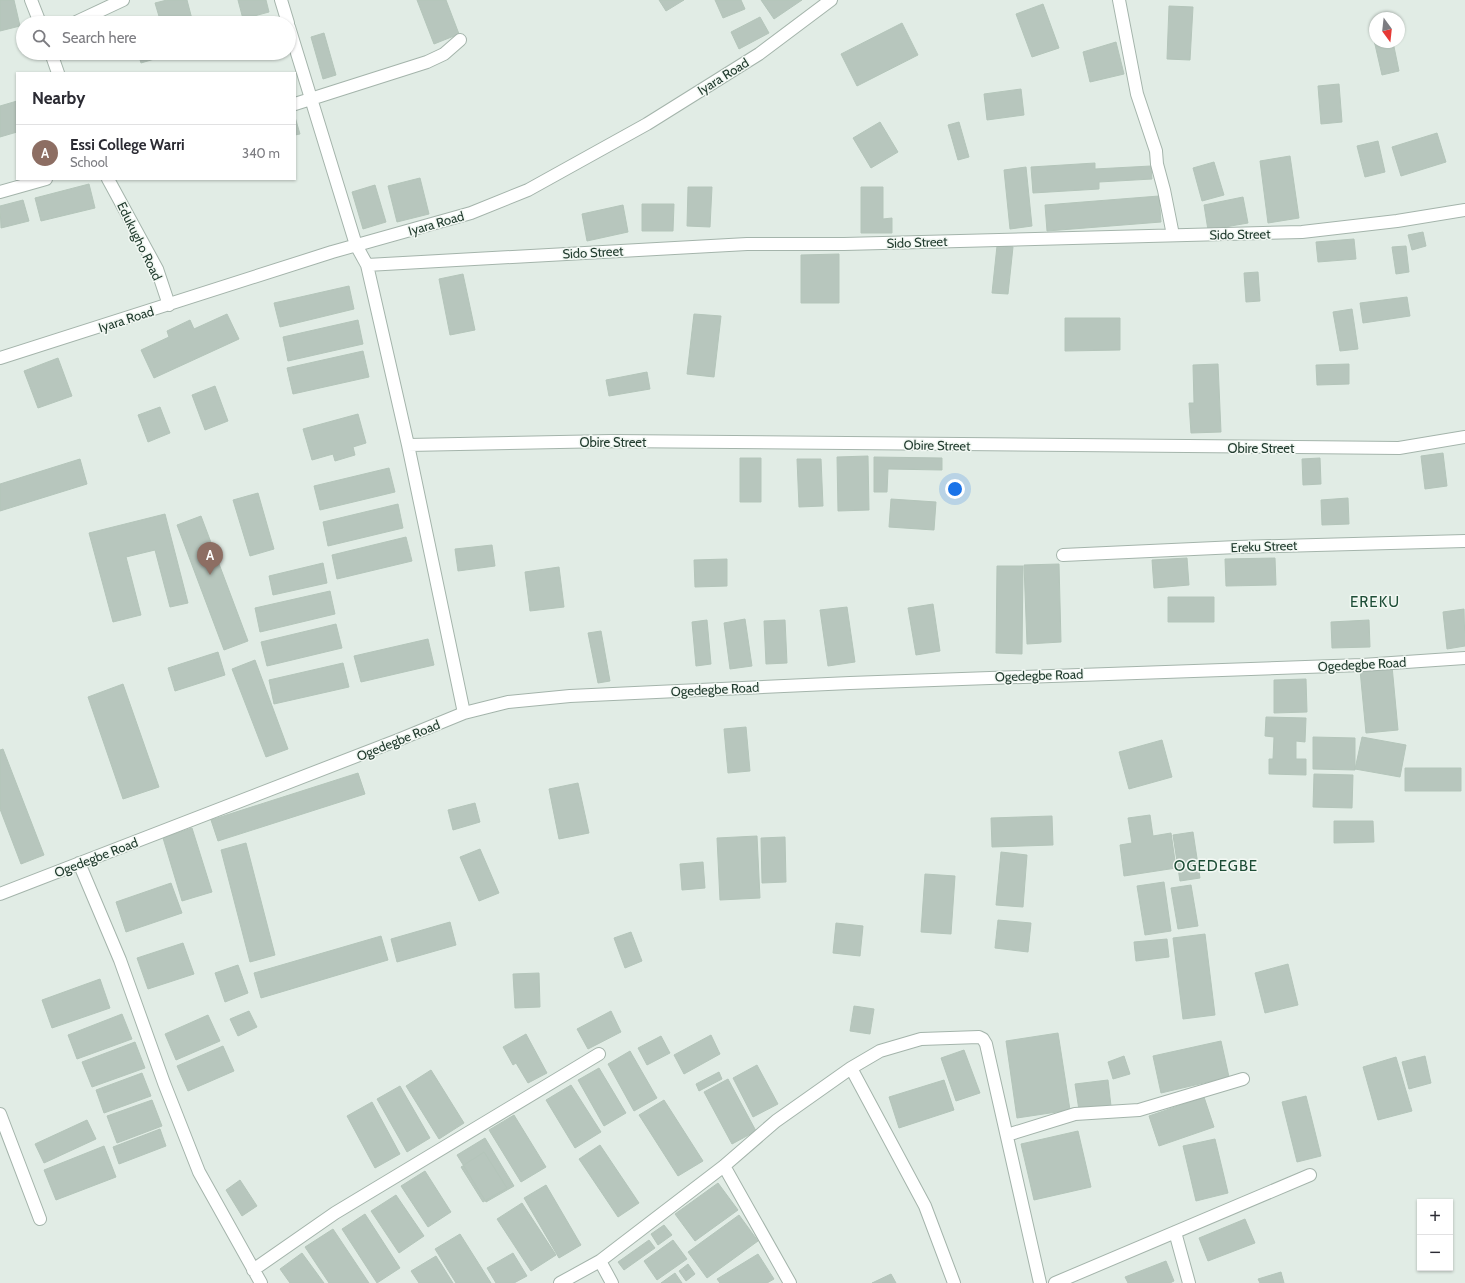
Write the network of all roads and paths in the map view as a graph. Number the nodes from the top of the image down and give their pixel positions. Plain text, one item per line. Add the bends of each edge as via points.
1 (31, 0) edge
2 (123, 0) edge
3 (281, 0) edge
4 (830, 0) edge
5 (1119, 0) edge
6 (37, 16) edge
7 (89, 16) edge
8 (286, 16) edge
9 (460, 40) dead end
10 (296, 51) edge
11 (53, 60) edge
12 (58, 72) edge
13 (310, 100) junction
14 (296, 104) edge
15 (42, 180) edge
16 (109, 180) edge
17 (0, 192) edge
18 (1465, 210) edge
19 (1172, 234) junction
20 (356, 245) junction
21 (367, 265) junction
22 (169, 305) junction
23 (0, 358) edge
24 (1465, 437) edge
25 (408, 445) junction
26 (1465, 541) edge
27 (1063, 555) dead end
28 (1465, 658) edge
29 (464, 713) junction
30 (79, 863) junction
31 (0, 894) edge
32 (599, 1054) dead end
33 (851, 1068) junction
34 (1242, 1080) dead end
35 (0, 1114) edge
36 (1007, 1135) junction
37 (724, 1166) junction
38 (1310, 1174) dead end
39 (40, 1219) dead end
40 (1175, 1232) junction
41 (600, 1261) junction
42 (253, 1270) junction
43 (261, 1283) edge
44 (560, 1283) edge
45 (612, 1283) edge
46 (790, 1283) edge
47 (954, 1283) edge
48 (1040, 1283) edge
49 (1055, 1283) edge
50 (1189, 1283) edge

1 - 6 street
2 - 7 street
3 - 8 street
4 - 20 street, Iyara Road via 759,54 647,124 528,190 471,213
5 - 19 street via 1137,94 1156,151
9 - 13 street via 444,54 427,62
10 - 13 street
11 - 12 street
13 - 14 street
13 - 20 street
15 - 17 street
16 - 22 street, Edukugho Road via 157,269
18 - 19 street, Sido Street via 1302,232
19 - 21 street, Sido Street via 844,244 747,244
20 - 21 street
20 - 22 street, Iyara Road
21 - 25 street
22 - 23 street, Iyara Road
24 - 25 street, Obire Street via 1399,448 611,441
25 - 29 street
26 - 27 street, Ereku Street
28 - 29 street, Ogedegbe Road via 1362,665 850,683 570,696 508,702
29 - 30 street, Ogedegbe Road
30 - 31 street, Ogedegbe Road
30 - 42 street via 120,960 199,1172
32 - 42 street via 336,1213
33 - 36 street via 880,1051 921,1039 979,1036 986,1044
33 - 37 street via 776,1121
33 - 47 street via 925,1206
34 - 36 street via 1138,1110 1075,1114
35 - 39 street
36 - 48 street
37 - 41 street
37 - 46 street
38 - 40 street
40 - 49 street
40 - 50 street
41 - 44 street
41 - 45 street
42 - 43 street

